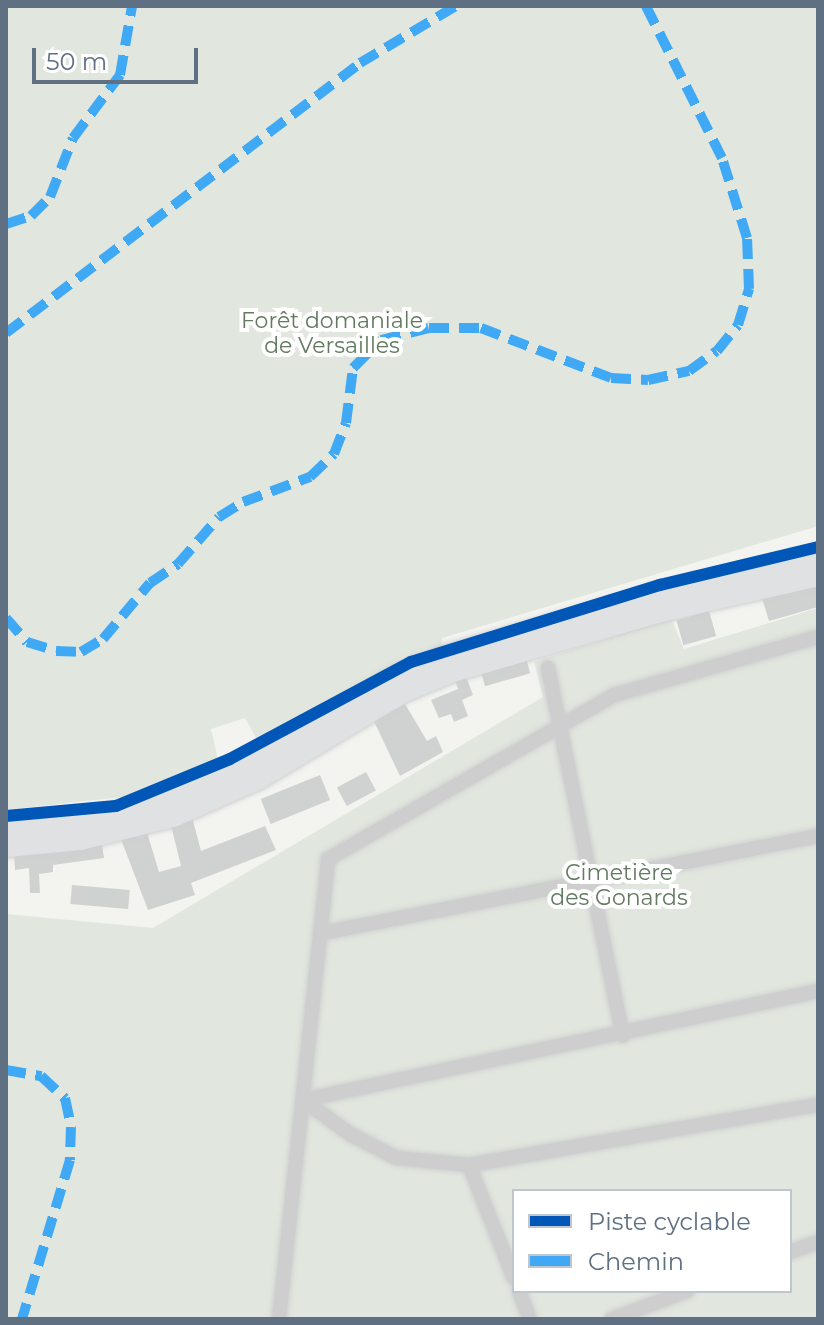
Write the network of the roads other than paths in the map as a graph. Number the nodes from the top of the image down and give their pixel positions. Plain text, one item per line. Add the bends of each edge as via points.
1 (818, 567) edge
2 (818, 637) edge
3 (548, 668) dead end
4 (562, 723) junction
5 (818, 836) edge
6 (6, 838) edge
7 (591, 883) junction
8 (323, 933) junction
9 (818, 991) edge
10 (623, 1035) junction
11 (303, 1100) junction
12 (818, 1105) edge
13 (469, 1165) junction
14 (818, 1242) edge
15 (792, 1251) edge
16 (512, 1273) edge
17 (520, 1293) edge
18 (682, 1293) edge
19 (279, 1319) edge
20 (530, 1319) edge
21 (612, 1319) edge

1 - 6 main road via 659,603 448,664 400,684 255,771 171,808 79,831
2 - 4 lane via 614,695
3 - 4 lane
4 - 7 lane
4 - 8 lane via 328,859
5 - 7 lane
7 - 8 lane
7 - 10 lane
8 - 11 lane
9 - 10 lane
10 - 11 lane via 478,1059
11 - 13 lane via 350,1134 397,1158
11 - 19 lane
12 - 13 lane
13 - 16 lane
14 - 15 lane
17 - 20 lane
18 - 21 lane

